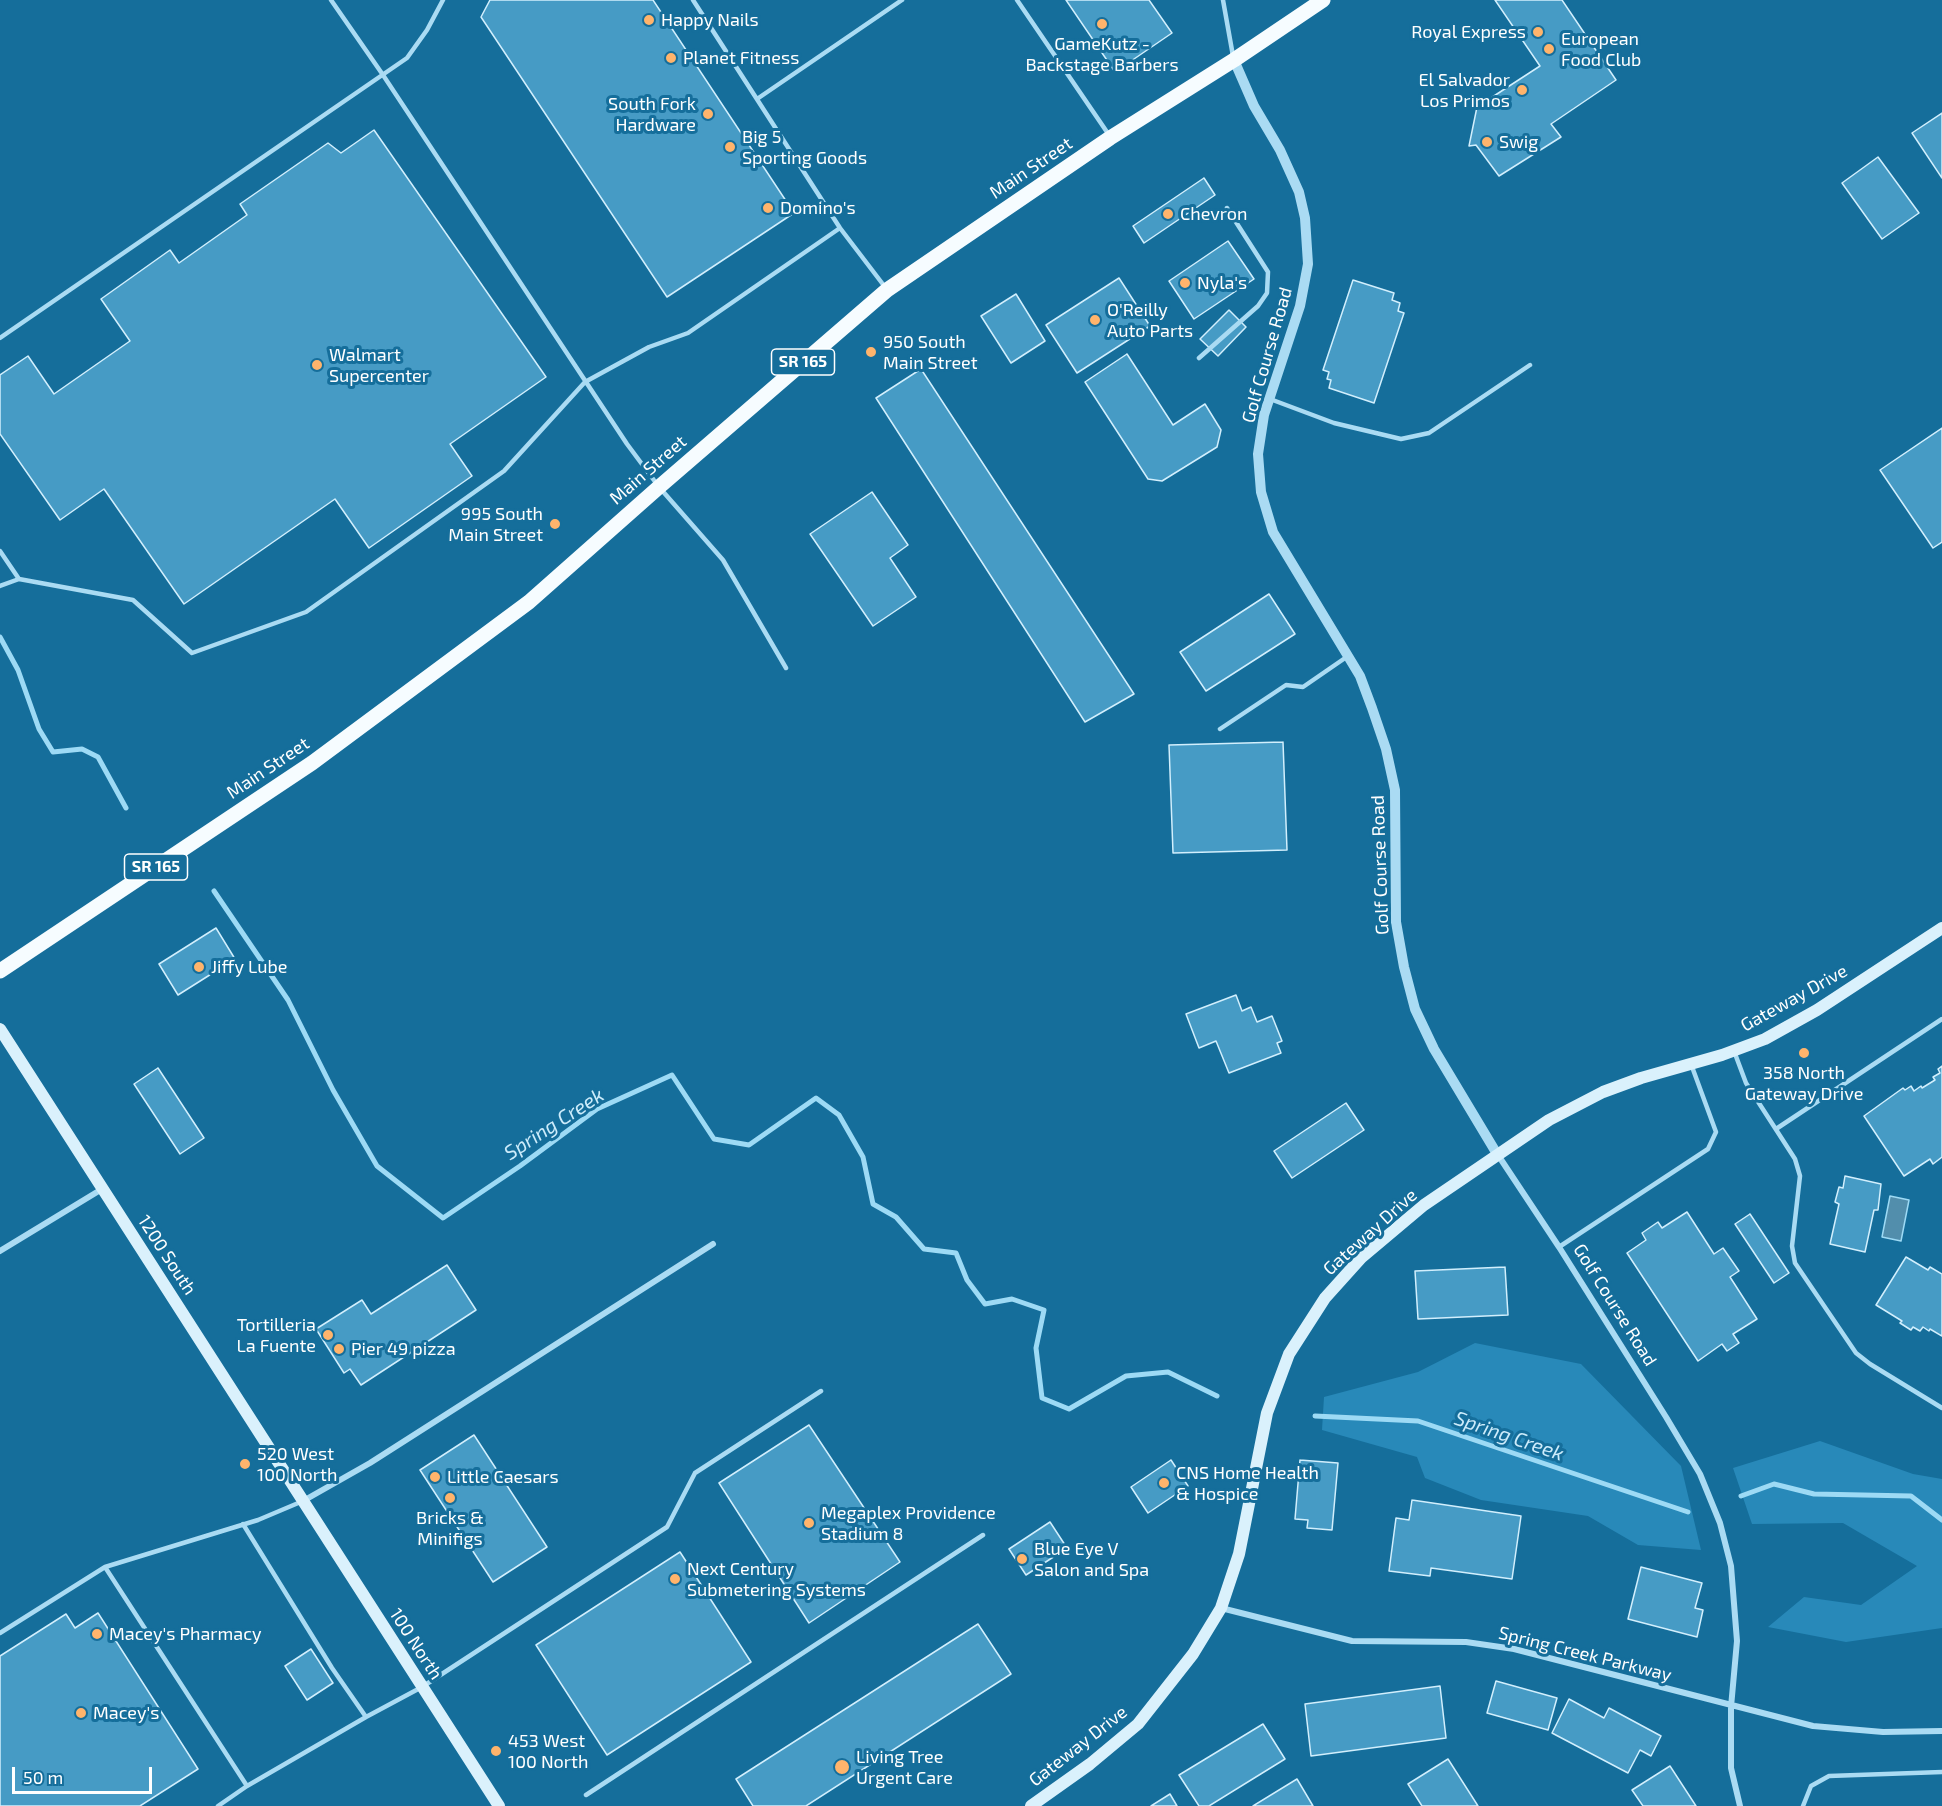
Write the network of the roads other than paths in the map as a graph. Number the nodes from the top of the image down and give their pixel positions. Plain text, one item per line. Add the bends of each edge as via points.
1 (331, 0) edge
2 (443, 0) edge
3 (693, 0) edge
4 (902, 0) edge
5 (1017, 0) edge
6 (1223, 0) edge
7 (1323, 0) edge
8 (1234, 60) junction
9 (383, 75) junction
10 (757, 99) junction
11 (1110, 138) junction
12 (1227, 208) dead end
13 (840, 228) junction
14 (887, 290) junction
15 (0, 338) edge
16 (1199, 358) dead end
17 (1530, 365) dead end
18 (585, 382) junction
19 (1269, 399) junction
20 (659, 487) junction
21 (0, 551) edge
22 (19, 579) junction
23 (0, 586) edge
24 (1348, 656) junction
25 (786, 668) dead end
26 (1220, 729) dead end
27 (1942, 928) edge
28 (0, 971) edge
29 (1942, 1019) edge
30 (0, 1029) edge
31 (1734, 1051) junction
32 (1691, 1064) junction
33 (1776, 1129) junction
34 (1497, 1154) junction
35 (102, 1188) junction
36 (713, 1244) dead end
37 (1559, 1247) junction
38 (0, 1251) edge
39 (821, 1391) dead end
40 (1942, 1408) edge
41 (303, 1501) junction
42 (243, 1524) junction
43 (983, 1535) dead end
44 (105, 1567) junction
45 (1221, 1608) junction
46 (0, 1633) edge
47 (423, 1687) junction
48 (1731, 1707) junction
49 (366, 1717) junction
50 (1942, 1731) edge
51 (1942, 1772) edge
52 (247, 1786) junction
53 (586, 1795) dead end
54 (218, 1806) edge
55 (499, 1806) edge
56 (1031, 1806) edge
57 (1740, 1806) edge
58 (1803, 1806) edge

1 - 9 lane
2 - 9 lane via 407,58
3 - 10 lane
4 - 10 lane
5 - 11 lane
6 - 8 lane
7 - 8 main road, Main Street / SR 165
8 - 11 main road, Main Street / SR 165
8 - 19 street, Golf Course Road via 1299,192 1305,218 1308,264 1300,306
9 - 15 lane
9 - 18 lane
10 - 13 lane
11 - 14 main road, Main Street / SR 165
12 - 16 lane via 1268,272 1268,293
13 - 14 lane
13 - 18 lane via 688,333 649,347
14 - 20 main road, Main Street / SR 165
17 - 19 lane via 1429,433 1401,439 1334,423
18 - 20 lane
18 - 22 lane via 504,471 306,612 230,640 192,653 133,600
19 - 24 street, Golf Course Road via 1258,454 1261,492 1273,532
20 - 25 lane via 723,560
20 - 28 main road, Main Street / SR 165 via 529,602 322,756
21 - 22 lane
22 - 23 lane
24 - 26 lane via 1303,687 1286,685
24 - 34 street, Golf Course Road via 1372,708 1395,790 1396,922 1415,1009 1434,1049
27 - 31 main road, Gateway Drive via 1817,1010
29 - 33 lane
30 - 35 main road, 1200 South
31 - 32 main road, Gateway Drive
31 - 33 lane via 1746,1083
32 - 34 main road, Gateway Drive via 1603,1092 1549,1120
32 - 37 lane via 1716,1132 1708,1149
33 - 40 lane via 1796,1159 1800,1176 1792,1246 1795,1263 1856,1353
34 - 37 street, Golf Course Road
34 - 45 main road, Gateway Drive via 1424,1205 1361,1258 1325,1298 1289,1354 1267,1413 1239,1554
35 - 38 street
35 - 41 main road, 1200 South
36 - 41 street via 370,1463
37 - 48 street, Golf Course Road via 1700,1474 1720,1523 1731,1566 1737,1641
39 - 47 lane via 695,1473 667,1527
41 - 42 lane
41 - 47 main road, 100 North
42 - 44 lane
42 - 49 lane
43 - 53 lane
44 - 46 lane
44 - 52 lane
45 - 48 street, Spring Creek Parkway via 1352,1641 1466,1642 1514,1649
45 - 56 main road, Gateway Drive via 1193,1654 1138,1724
47 - 49 lane
47 - 55 main road, 100 North
48 - 50 street, Spring Creek Parkway via 1813,1726 1883,1732
48 - 57 street, Golf Course Road via 1731,1768
49 - 52 lane
51 - 58 lane via 1829,1776 1811,1786
52 - 54 lane

